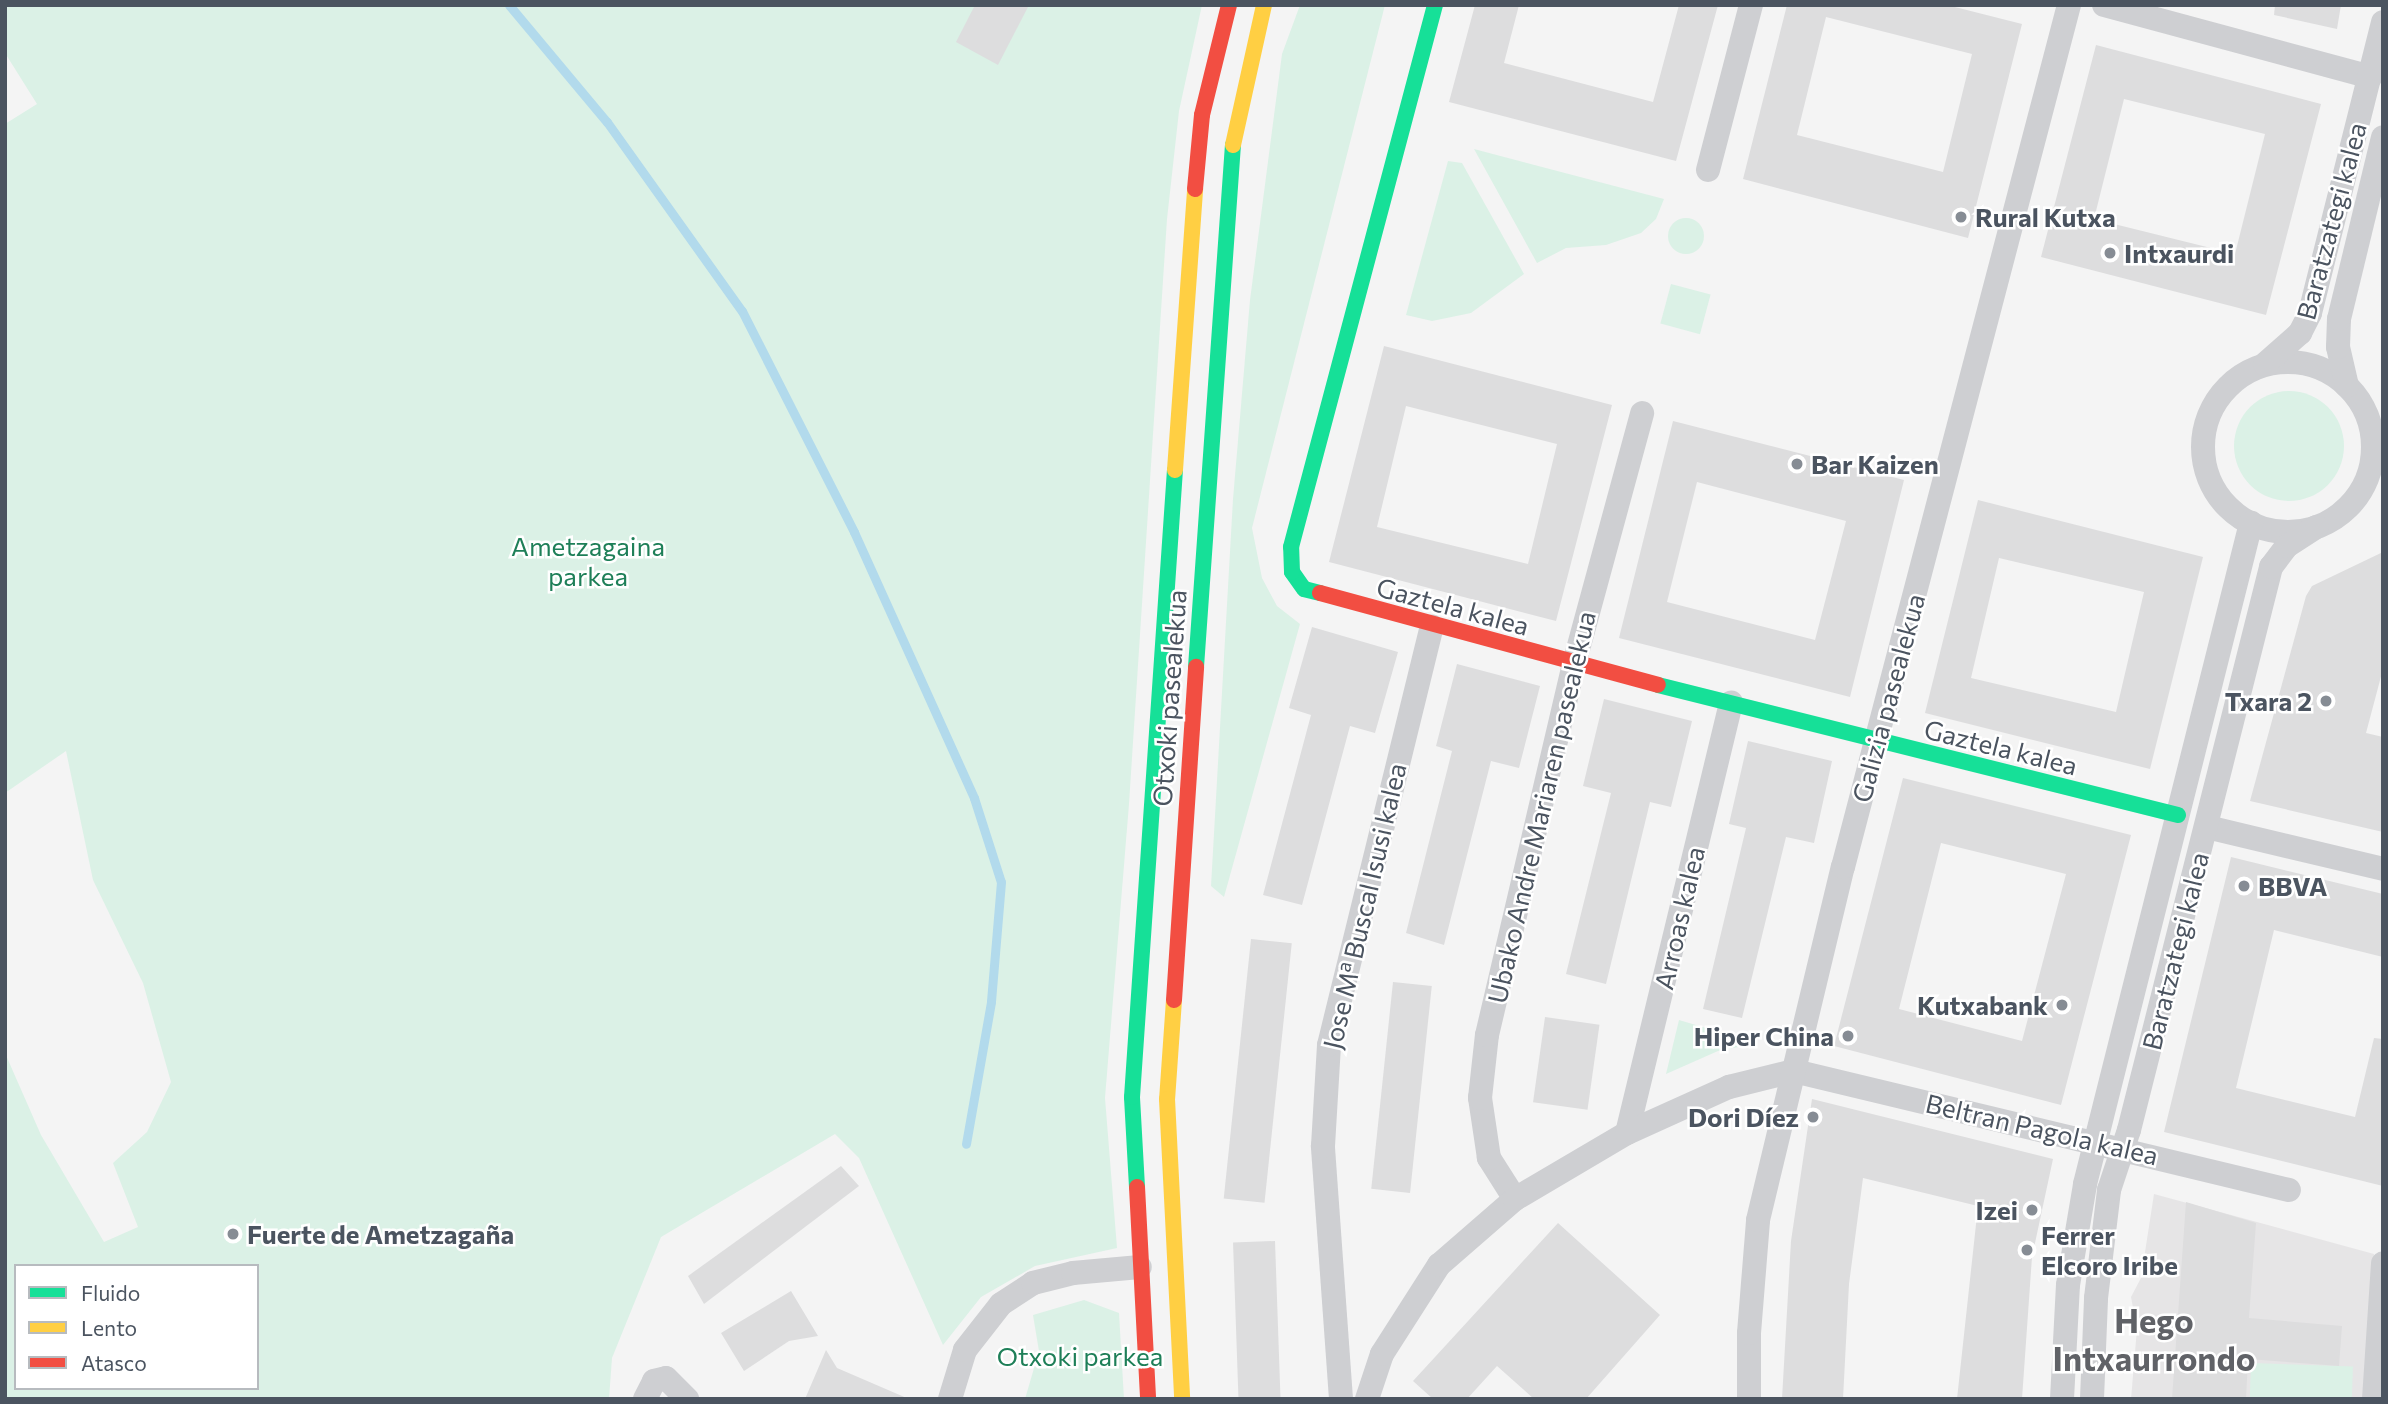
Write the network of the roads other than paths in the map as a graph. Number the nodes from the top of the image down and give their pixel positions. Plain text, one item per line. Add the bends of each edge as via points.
1 (1229, 5) edge
2 (1265, 5) edge
3 (1435, 5) edge
4 (1751, 5) edge
5 (2069, 5) edge
6 (2104, 5) edge
7 (2383, 22) edge
8 (2370, 77) junction
9 (2383, 137) edge
10 (1708, 170) dead end
11 (2264, 364) junction
12 (2347, 386) junction
13 (1642, 413) dead end
14 (2377, 433) edge
15 (2356, 499) junction
16 (2383, 499) edge
17 (2251, 523) junction
18 (2316, 527) junction
19 (1432, 627) junction
20 (1574, 664) junction
21 (1731, 702) junction
22 (1877, 742) junction
23 (2178, 815) junction
24 (2207, 827) junction
25 (2383, 869) edge
26 (1794, 1071) junction
27 (1627, 1133) junction
28 (2094, 1143) junction
29 (2124, 1148) junction
30 (2289, 1190) dead end
31 (1515, 1199) junction
32 (2383, 1263) edge
33 (1140, 1267) junction
34 (645, 1399) edge
35 (687, 1399) edge
36 (950, 1399) edge
37 (1148, 1399) edge
38 (1182, 1399) edge
39 (1340, 1399) edge
40 (1367, 1399) edge
41 (1749, 1399) edge
42 (2062, 1399) edge
43 (2092, 1399) edge
44 (2374, 1399) edge

1 - 33 main road, Otxoki pasealekua via 1202,115 1195,182 1132,1097
2 - 38 main road, Otxoki pasealekua via 1235,125 1228,186 1167,1099
3 - 19 main road, Gaztela kalea via 1291,547 1292,572 1304,589
4 - 10 street
5 - 22 street, Galizia pasealekua
6 - 8 street
7 - 8 street, Baratzategi kalea
8 - 11 street, Baratzategi kalea via 2310,313 2300,332
9 - 12 street, Baratzategi kalea via 2339,318 2338,347
11 - 12 street via 2304,363 2328,371
11 - 17 street via 2224,390 2207,419 2203,442 2206,470 2215,490 2231,510
12 - 14 street
13 - 20 street, Ubako Andre Mariaren pasealekua
14 - 15 street via 2370,469
15 - 16 street
15 - 18 street
17 - 18 street via 2279,532
17 - 23 street, Baratzategi kalea
18 - 24 street, Baratzategi kalea via 2287,546 2271,568
19 - 20 main road, Gaztela kalea
19 - 39 street, Jose Mª Buscal Isusi kalea via 1329,1045 1323,1146
20 - 21 main road, Gaztela kalea
20 - 31 street, Ubako Andre Mariaren pasealekua via 1487,1035 1480,1098 1489,1158
21 - 22 main road, Gaztela kalea
21 - 27 street, Arroas kalea
22 - 23 main road, Gaztela kalea
22 - 26 street, Galizia pasealekua
23 - 28 street, Baratzategi kalea
24 - 25 street
24 - 29 street, Baratzategi kalea
26 - 27 street via 1729,1087
26 - 28 street, Beltran Pagola kalea
26 - 41 street, Galizia pasealekua via 1758,1220
27 - 31 street
28 - 29 street, Beltran Pagola kalea
28 - 42 street, Baratzategi kalea via 2068,1285
29 - 30 street, Beltran Pagola kalea
29 - 43 street, Baratzategi kalea via 2108,1204 2096,1298
31 - 40 street via 1439,1265 1382,1354
32 - 44 street
33 - 36 street via 1059,1276 1033,1283 1001,1304 965,1350
33 - 37 main road, Otxoki pasealekua
34 - 35 street via 654,1381 666,1378

